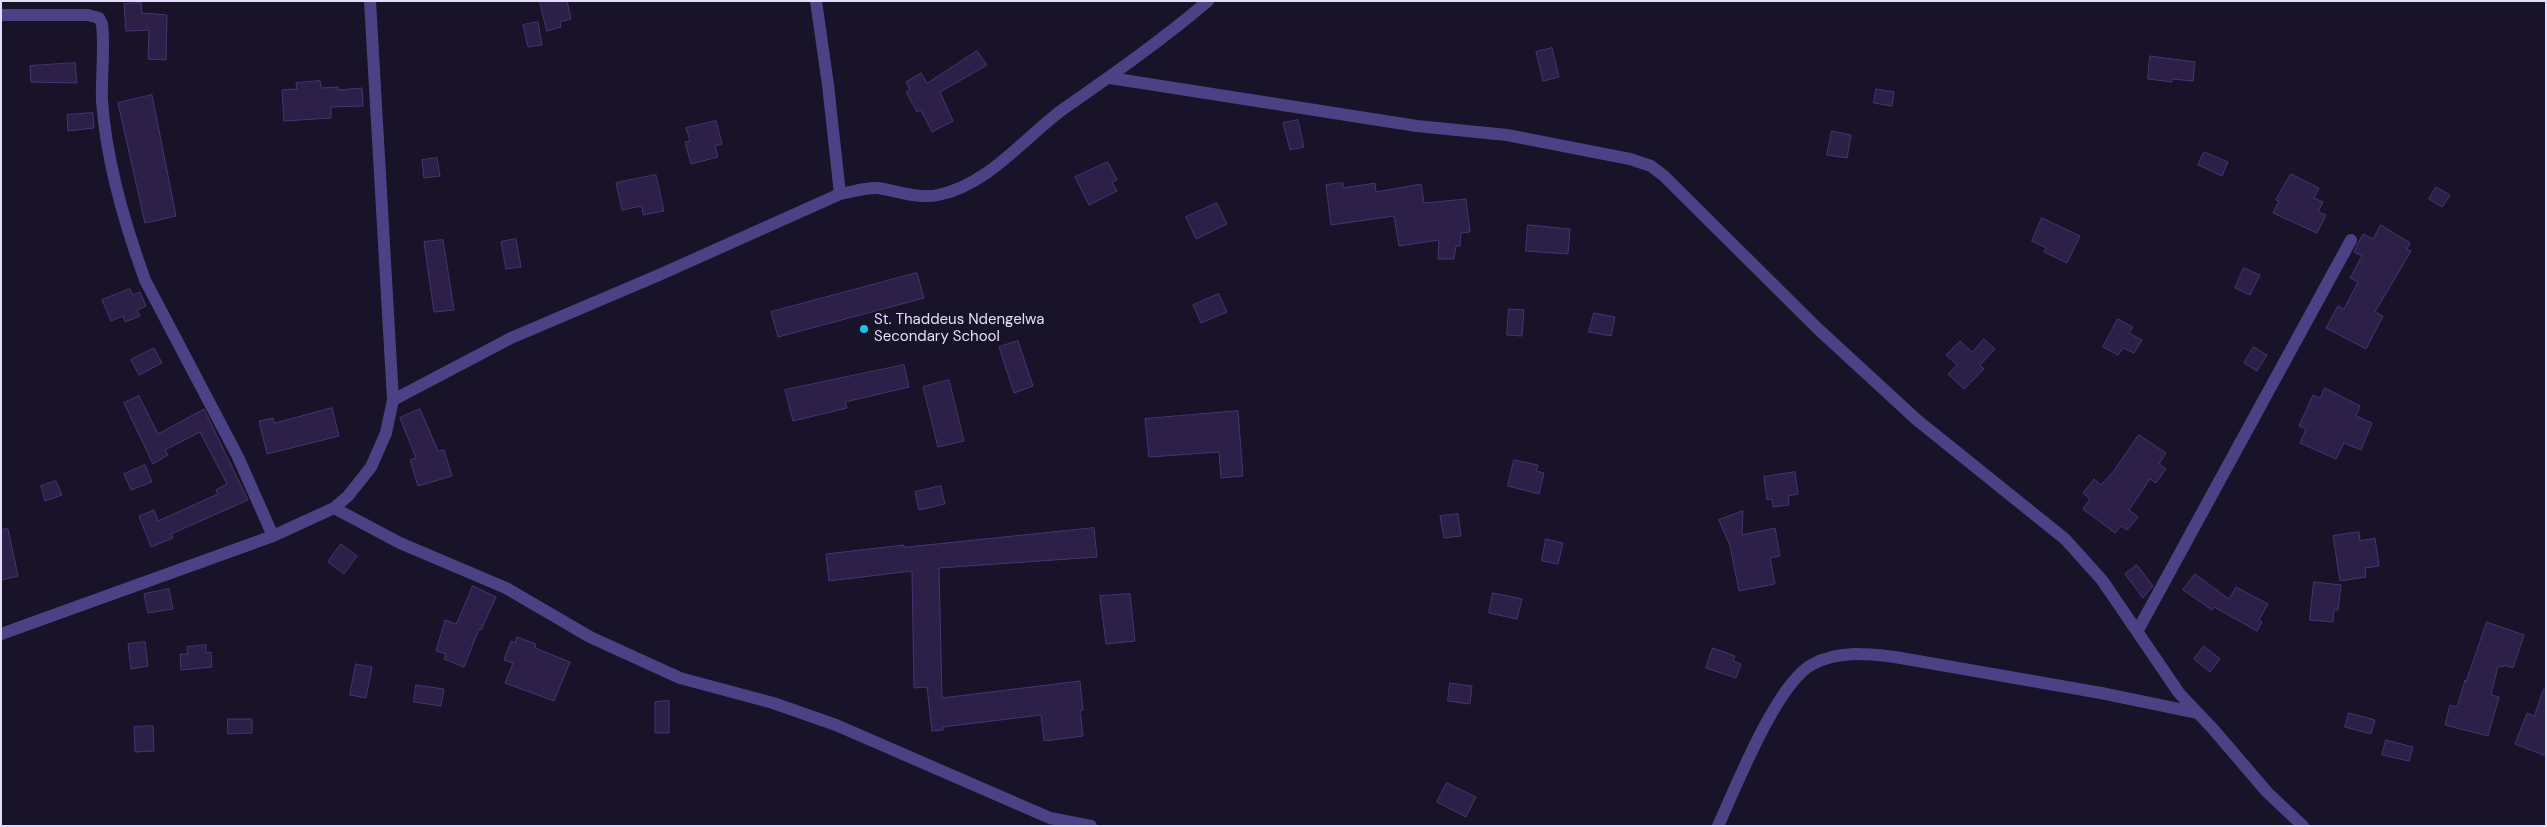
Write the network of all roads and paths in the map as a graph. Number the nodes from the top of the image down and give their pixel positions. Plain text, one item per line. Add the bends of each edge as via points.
1 (370, 1) edge
2 (816, 1) edge
3 (1208, 1) edge
4 (1, 14) edge
5 (1110, 78) junction
6 (840, 194) junction
7 (2351, 240) dead end
8 (393, 400) junction
9 (334, 508) junction
10 (273, 536) junction
11 (2138, 630) junction
12 (1, 634) edge
13 (2198, 713) junction
14 (1091, 826) edge
15 (1718, 826) edge
16 (2303, 826) edge

1 - 8 street
2 - 6 street
3 - 5 street
4 - 10 street via 88,15 99,18 102,24 102,101 110,153 134,249 145,280 238,458
5 - 6 street via 1061,111 964,187 936,195 875,188
5 - 11 street via 1417,126 1507,135 1605,153 1651,166 1910,414 2065,539 2102,580
6 - 8 street via 511,338
7 - 11 street
8 - 9 street via 386,434 371,467
9 - 10 street
9 - 14 street via 400,543 506,588 590,637 680,678 772,703 836,725 1050,818
10 - 12 street
11 - 13 street via 2179,692
13 - 15 street via 1895,657 1863,653 1826,658 1812,664 1793,681 1763,730
13 - 16 street via 2267,792

